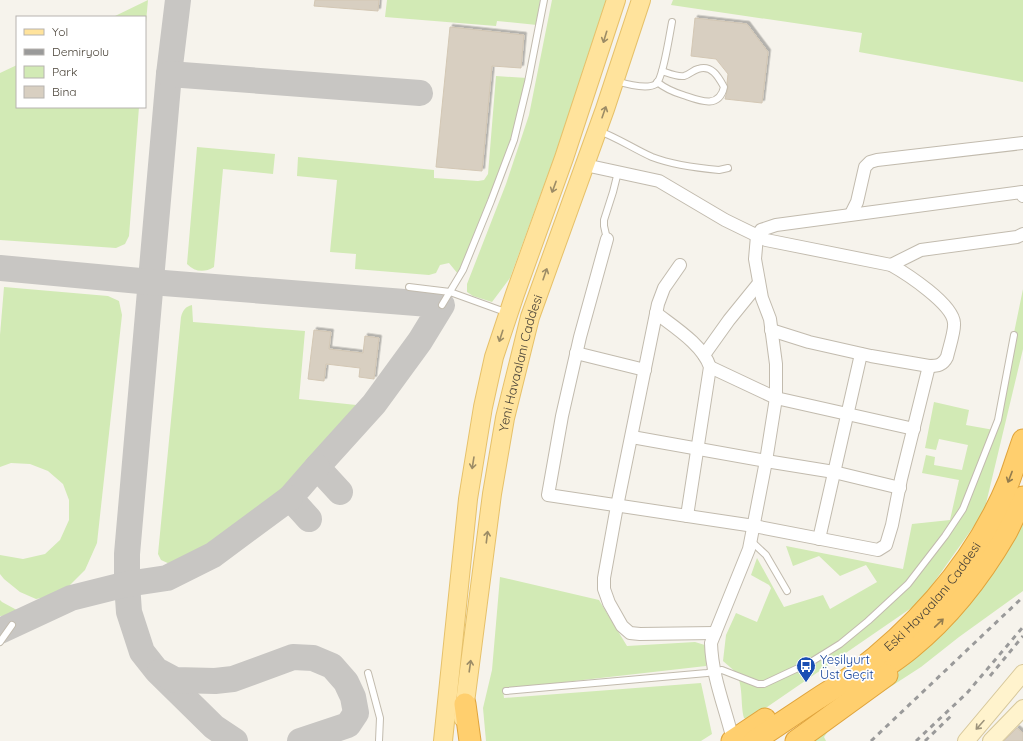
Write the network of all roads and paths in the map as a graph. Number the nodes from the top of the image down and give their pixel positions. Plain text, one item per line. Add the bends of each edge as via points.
1 (544, 0) edge
2 (616, 0) edge
3 (641, 0) edge
4 (672, 22) dead end
5 (598, 58) junction
6 (662, 71) junction
7 (617, 73) junction
8 (658, 82) junction
9 (598, 130) junction
10 (1023, 143) edge
11 (564, 158) junction
12 (585, 165) junction
13 (728, 168) dead end
14 (618, 172) junction
15 (1023, 196) edge
16 (851, 214) junction
17 (1023, 234) edge
18 (757, 236) junction
19 (607, 239) joint
20 (680, 265) dead end
21 (891, 265) junction
22 (759, 283) junction
23 (409, 287) dead end
24 (450, 292) junction
25 (442, 305) dead end
26 (509, 313) junction
27 (656, 313) junction
28 (771, 330) junction
29 (1014, 335) dead end
30 (576, 353) junction
31 (861, 354) junction
32 (704, 355) junction
33 (929, 366) junction
34 (710, 367) junction
35 (645, 370) junction
36 (776, 398) junction
37 (848, 414) junction
38 (914, 429) junction
39 (632, 437) junction
40 (1023, 440) edge
41 (697, 449) junction
42 (766, 462) junction
43 (834, 472) junction
44 (900, 488) junction
45 (1023, 497) edge
46 (617, 506) junction
47 (687, 516) junction
48 (754, 526) junction
49 (819, 539) junction
50 (750, 541) junction
51 (788, 591) dead end
52 (12, 625) dead end
53 (715, 633) junction
54 (0, 642) edge
55 (901, 646) junction
56 (714, 672) junction
57 (368, 673) dead end
58 (1020, 684) edge
59 (506, 690) dead end
60 (465, 704) junction
61 (1023, 708) edge
62 (994, 709) junction
63 (1010, 723) junction
64 (379, 741) edge
65 (443, 741) edge
66 (461, 741) edge
67 (470, 741) edge
68 (732, 741) edge
69 (754, 741) edge
70 (776, 741) edge
71 (796, 741) edge
72 (966, 741) edge
73 (992, 741) edge

1 - 24 lane via 514,140 463,270
2 -> 5 main road, Yeni Havaalanı Caddesi
3 - 7 main road, Yeni Havaalanı Caddesi
4 - 6 lane
5 - 7 main road
5 - 11 main road, Yeni Havaalanı Caddesi
6 - 8 lane
6 - 8 lane via 681,76 699,68 709,69 717,74 724,87 721,97 715,101 700,102 670,91
7 - 8 lane via 637,86
9 -> 7 main road, Yeni Havaalanı Caddesi
9 - 12 main road, Yeni Havaalanı Caddesi
9 - 13 lane via 667,162 719,170
10 - 16 street via 870,162 865,167 857,202
11 - 12 main road
11 -> 26 main road, Yeni Havaalanı Caddesi
12 - 14 street
60 -> 12 main road, Yeni Havaalanı Caddesi via 492,494 505,418 530,317
14 - 18 street via 659,181
14 - 19 lane via 604,220
15 - 16 street via 1022,192
16 - 18 street via 776,225 761,230
17 - 21 street via 1017,237 921,250
18 - 21 street via 766,240
18 - 22 street via 754,259
19 - 30 street
20 - 27 street via 664,288
21 - 33 street via 925,288 952,315 954,323 947,357 940,365
22 - 28 street
22 - 32 street
23 - 24 lane
24 - 25 lane
24 - 26 lane
26 -> 65 main road, Yeni Havaalanı Caddesi via 492,364 473,464 456,602
27 - 32 street
27 - 35 street
28 - 31 street
28 - 36 street via 776,364
29 - 56 lane via 998,420 963,509 908,584 840,644 811,662 769,682 758,684 722,670
30 - 35 street
30 - 46 street via 548,495
31 - 33 street
31 - 37 street
32 - 34 street
33 - 38 street
34 - 36 street
34 - 41 street
35 - 39 street
36 - 37 street
36 - 42 street
37 - 38 street
37 - 43 street
38 - 44 street
39 - 41 street
39 - 46 street
40 -> 55 highway, Eski Havaalanı Caddesi via 1009,481 988,525 953,578 914,622
41 - 42 street
41 - 47 street
42 - 43 street
42 - 48 street
43 - 44 street
43 - 49 street
44 - 49 street via 888,542 882,548 878,550
55 -> 45 highway, Eski Havaalanı Caddesi via 944,617 975,580 1006,532
46 - 47 street
46 - 53 street via 604,589 622,626 630,633 636,634
47 - 48 street
48 - 49 street
48 - 50 street
50 - 51 lane via 766,555
50 - 53 street
52 - 54 lane
53 - 56 street via 711,642
55 - 68 highway via 869,654
55 - 69 highway, Eski Havaalanı Caddesi
55 - 70 highway, Eski Havaalanı Caddesi via 856,688
55 - 71 highway via 889,673
56 - 59 lane
56 - 68 street
57 - 64 lane via 380,718
58 - 62 main road
60 - 66 main road, Yeni Havaalanı Caddesi
60 - 67 highway
61 - 63 main road
62 - 63 main road via 1003,710 1008,714
62 -> 72 main road
63 - 73 main road

